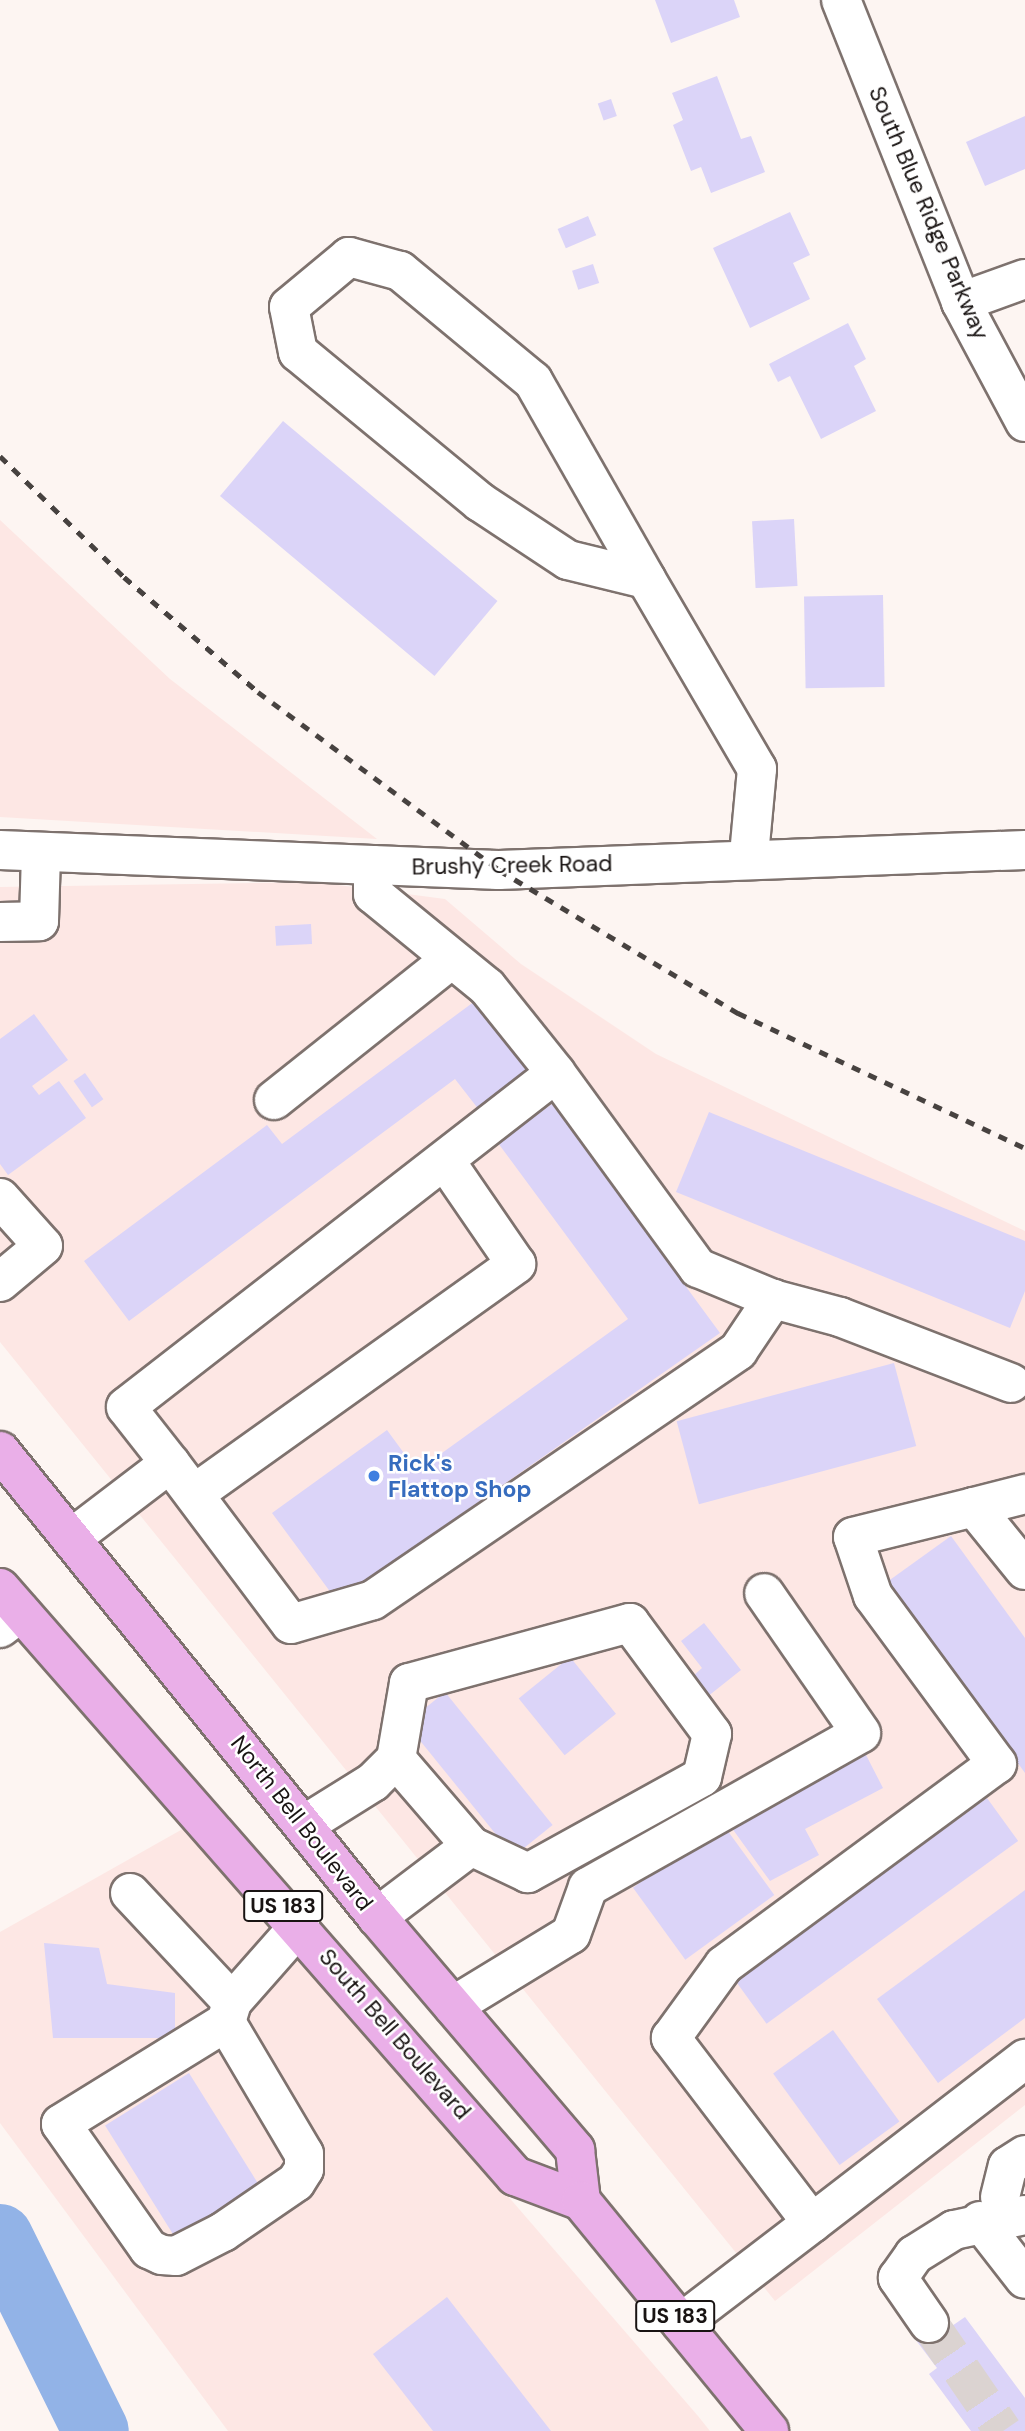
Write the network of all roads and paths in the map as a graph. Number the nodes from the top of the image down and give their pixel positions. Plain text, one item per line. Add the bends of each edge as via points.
1 (841, 0) edge
2 (1025, 279) edge
3 (961, 302) junction
4 (1025, 422) edge
5 (646, 579) junction
6 (0, 850) edge
7 (1025, 850) edge
8 (41, 853) junction
9 (749, 856) junction
10 (373, 865) junction
11 (0, 922) edge
12 (450, 960) junction
13 (556, 1073) junction
14 (274, 1100) dead end
15 (446, 1162) junction
16 (0, 1198) edge
17 (0, 1282) edge
18 (773, 1299) junction
19 (1012, 1382) dead end
20 (0, 1451) edge
21 (170, 1463) junction
22 (194, 1494) junction
23 (1025, 1494) edge
24 (974, 1507) junction
25 (73, 1537) junction
26 (1025, 1570) edge
27 (764, 1593) dead end
28 (7, 1609) edge
29 (396, 1759) junction
30 (304, 1825) junction
31 (471, 1846) junction
32 (130, 1893) dead end
33 (377, 1917) junction
34 (300, 1925) junction
35 (453, 2006) junction
36 (229, 2012) junction
37 (1025, 2059) edge
38 (1025, 2155) edge
39 (581, 2201) junction
40 (1006, 2206) edge
41 (812, 2223) junction
42 (1025, 2280) edge
43 (681, 2323) junction
44 (929, 2323) tunnel mouth
45 (769, 2431) edge

1 - 3 street, South Blue Ridge Parkway
2 - 3 street
3 - 4 street, South Blue Ridge Parkway
5 - 5 street via 568,560 480,502 298,352 289,307 349,257 400,271 533,381
5 - 9 street via 757,769
6 - 8 street, Brushy Creek Road
7 - 9 street, Brushy Creek Road
8 - 10 street, Brushy Creek Road
8 - 11 street via 39,921
9 - 10 street, Brushy Creek Road via 499,870
10 - 12 street via 373,894
12 - 13 street via 487,987
12 - 14 street
13 - 15 street
13 - 18 street via 698,1268
15 - 21 street via 126,1408
15 - 22 street via 516,1264
16 - 17 street via 43,1246
18 - 19 street via 841,1317
18 - 22 street via 738,1351 373,1600 291,1624
20 - 25 main road, North Bell Boulevard / US 183
21 - 22 street
21 - 25 street
23 - 24 street
24 - 26 street
24 - 41 street via 853,1538 873,1597 997,1763 724,1965 671,2038
25 - 30 main road, North Bell Boulevard / US 183
27 - 35 street via 861,1733 588,1887 570,1934
28 - 34 main road, South Bell Boulevard / US 183
29 - 30 street via 373,1782
29 - 31 street
29 - 31 street via 409,1683 630,1623 712,1734 702,1777 528,1873
30 - 33 main road, North Bell Boulevard / US 183
31 - 33 street
32 - 36 street
33 - 35 main road, North Bell Boulevard / US 183
34 - 36 street
34 - 39 main road, South Bell Boulevard / US 183 via 515,2176
35 - 39 main road, North Bell Boulevard / US 183 via 575,2150
36 - 36 street via 304,2154 304,2169 296,2182 223,2232 176,2256 149,2249 61,2124
37 - 41 street
38 - 40 street via 1008,2166
39 - 43 main road, South Bell Boulevard / US 183
40 - 42 street
40 - 44 street via 914,2255 898,2278
41 - 43 street
43 - 45 main road, South Bell Boulevard / US 183

